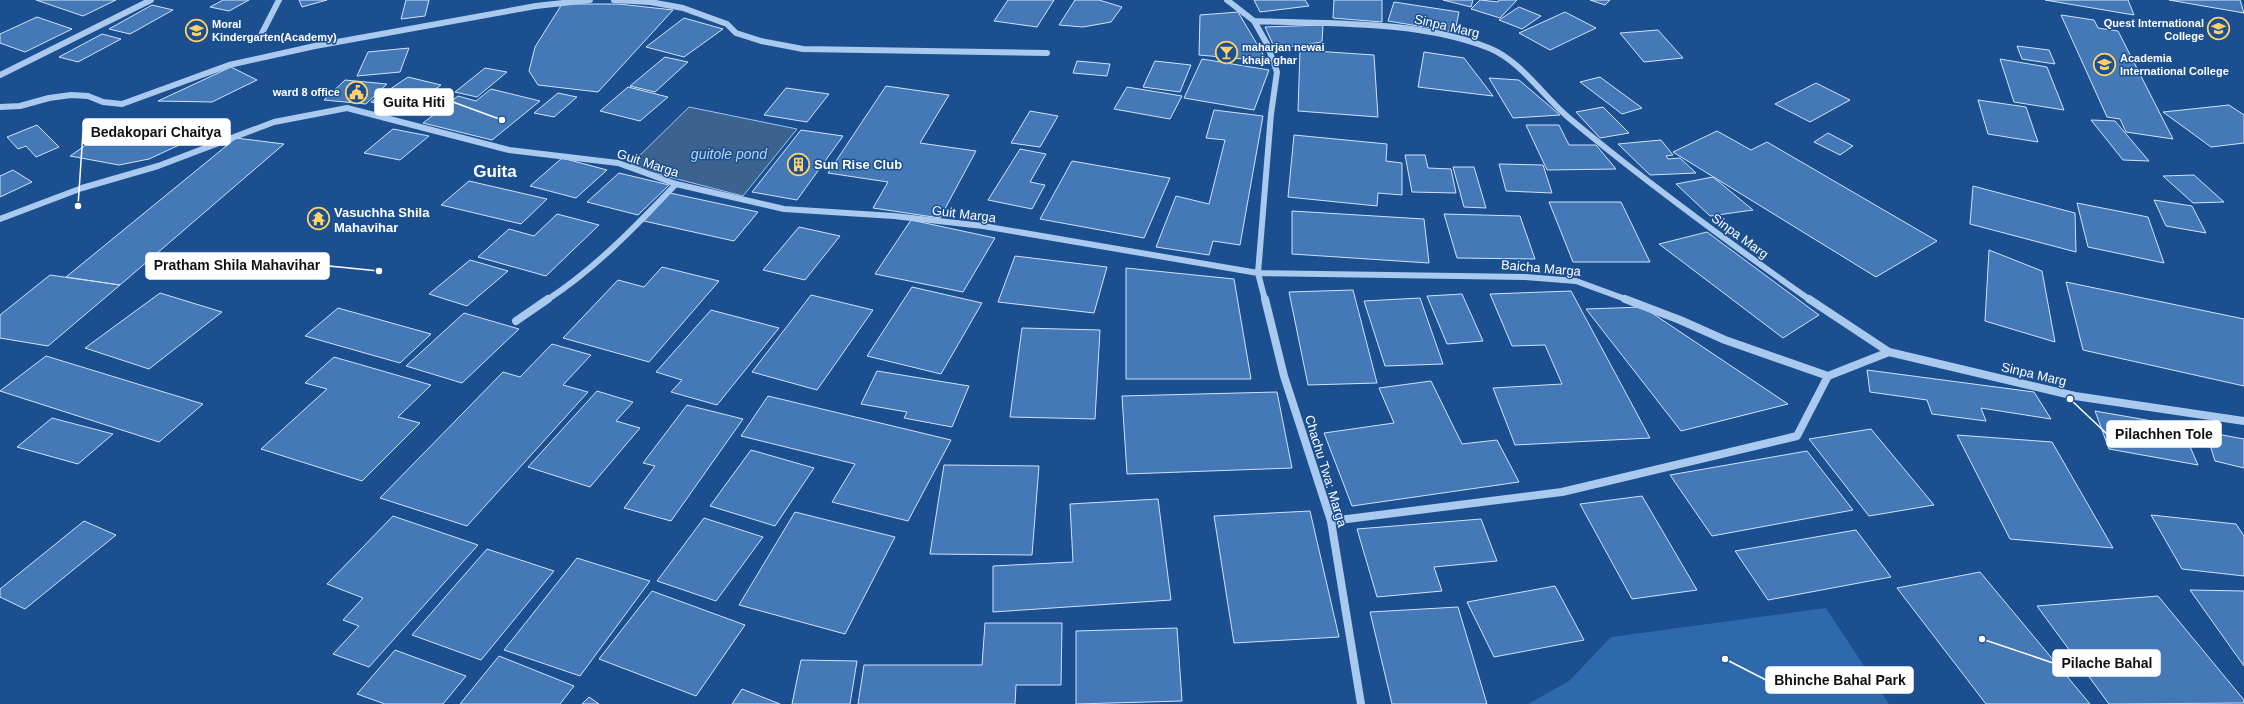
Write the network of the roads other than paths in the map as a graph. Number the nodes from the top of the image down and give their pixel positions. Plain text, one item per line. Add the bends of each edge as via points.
1 (151, 0) edge
2 (279, 0) edge
3 (590, 0) edge
4 (614, 0) edge
5 (1227, 0) edge
6 (1254, 21) junction
7 (260, 37) dead end
8 (1047, 53) dead end
9 (0, 75) edge
10 (0, 107) edge
11 (676, 184) junction
12 (0, 219) edge
13 (1258, 272) junction
14 (516, 321) dead end
15 (1889, 352) junction
16 (1828, 376) junction
17 (2244, 421) edge
18 (1331, 521) junction
19 (1362, 704) edge

1 - 9 street
2 - 7 street
3 - 10 street via 536,6 294,50 229,65 122,104 71,95 20,106
4 - 8 street via 650,2 683,8 727,24 736,33 761,41 804,49
5 - 6 street
6 - 13 street, Chachu Twa: Marga via 1267,44 1277,72 1271,114
6 - 15 street, Sinpa Marg via 1406,29 1454,38 1501,54 1568,117 1684,210 1821,308
11 - 12 street, Guit Marga via 618,163 509,150 347,108 274,122 158,166 82,188
11 - 13 street, Guit Marga via 784,209 894,216 983,226
11 - 14 street via 629,233 576,281
13 - 16 street, Baicha Marga via 1525,277 1576,281 1680,320 1725,340
13 - 18 street, Chachu Twa: Marga via 1284,376
15 - 16 street
15 - 17 street, Sinpa Marg via 2075,396
16 - 18 street via 1797,436 1562,492
18 - 19 street, Chachu Twa: Marga

